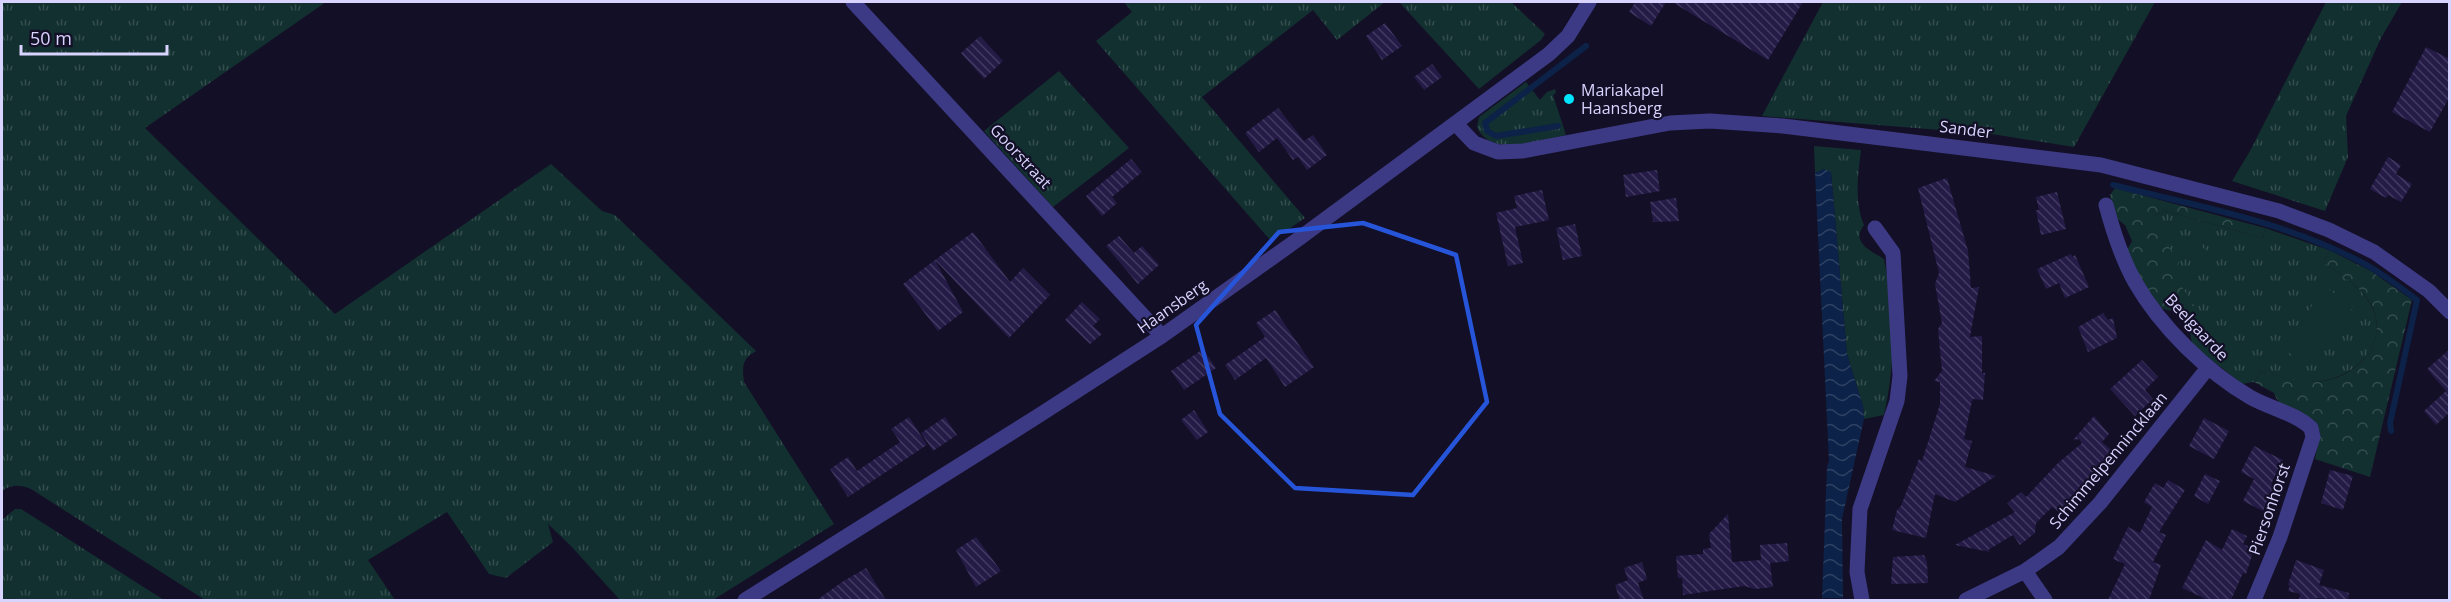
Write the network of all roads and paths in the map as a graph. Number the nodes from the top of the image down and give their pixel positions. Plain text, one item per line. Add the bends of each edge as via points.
1 (853, 2) edge
2 (1589, 2) edge
3 (1456, 124) junction
4 (2106, 205) dead end
5 (1875, 228) dead end
6 (2450, 312) edge
7 (1162, 336) junction
8 (2207, 369) junction
9 (2311, 428) joint
10 (2025, 571) junction
11 (745, 600) edge
12 (1862, 600) edge
13 (1966, 600) edge
14 (2045, 600) edge
15 (2254, 600) edge

1 - 7 street, Goorstraat
2 - 3 street, Haansberg via 1560,46
3 - 6 street, Sander via 1474,143 1498,152 1523,151 1670,123 1710,122 1783,126 2101,165 2279,211 2329,230 2374,252 2429,291
3 - 7 street, Haansberg
4 - 8 street, Beelgaarde via 2135,282
5 - 12 street via 1893,253 1900,376 1897,401 1860,509 1857,572
7 - 11 street, Haansberg
8 - 9 street, Beelgaarde
8 - 10 street, Schimmelpennincklaan via 2100,503 2059,547
9 - 15 street, Piersonhorst via 2313,437 2280,537
10 - 13 street, Schimmelpennincklaan
10 - 14 street

